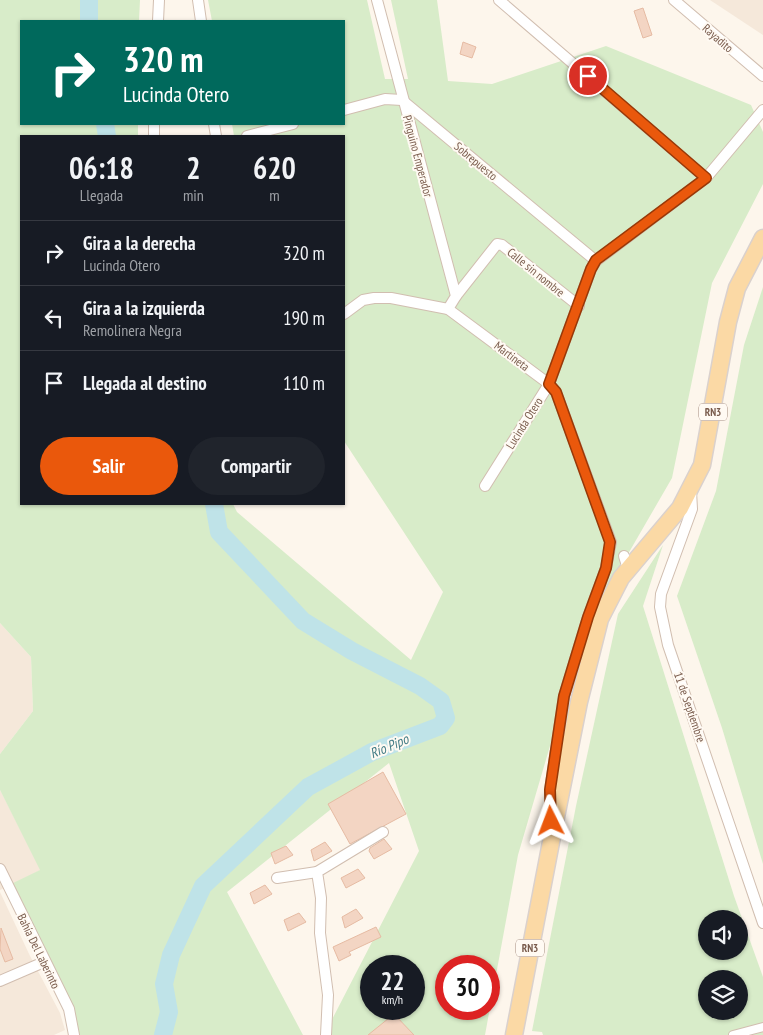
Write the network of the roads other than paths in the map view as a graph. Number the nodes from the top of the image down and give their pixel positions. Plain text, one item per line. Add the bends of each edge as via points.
1 (159, 0) edge
2 (198, 0) edge
3 (377, 0) edge
4 (499, 0) edge
5 (674, 0) edge
6 (158, 20) edge
7 (201, 20) edge
8 (763, 76) edge
9 (402, 100) junction
10 (345, 110) edge
11 (763, 110) edge
12 (289, 125) edge
13 (251, 135) edge
14 (706, 178) junction
15 (763, 238) edge
16 (596, 260) junction
17 (456, 296) junction
18 (579, 306) junction
19 (448, 309) junction
20 (345, 313) edge
21 (549, 384) junction
22 (485, 486) dead end
23 (691, 490) junction
24 (383, 832) dead end
25 (552, 837) junction
26 (0, 869) edge
27 (318, 872) junction
28 (277, 878) dead end
29 (763, 923) edge
30 (44, 962) junction
31 (0, 981) edge
32 (763, 1027) edge
33 (74, 1035) edge
34 (326, 1035) edge
35 (514, 1035) edge
36 (732, 1035) edge

1 - 6 street
2 - 7 street
3 - 9 street, Pinguino Emperador
4 - 14 street
5 - 8 street, Rayadito
9 - 10 street via 385,99
9 - 16 street, Sobrepuesto
9 - 17 street, Pinguino Emperador
11 - 14 street
12 - 13 street
14 - 16 street
15 - 23 main road, RN3 via 736,288 702,465
16 - 18 street, Lucinda Otero
17 - 18 street, Calle sin nombre via 497,244
17 - 19 street
18 - 21 street, Lucinda Otero
19 - 20 street, Martineta via 374,298 363,300
19 - 21 street, Martineta
21 - 22 street, Lucinda Otero
21 - 25 street, Martineta via 556,392 610,542 606,568 564,696 550,790
23 - 25 main road, RN3 via 680,508 626,562 610,597 598,628 579,702
23 - 29 street, 11 de Septiembre via 692,509 661,594 660,607 668,645
24 - 27 street
25 - 35 main road, RN3
26 - 30 street, Bahía Del Laberinto
27 - 28 street
27 - 34 street via 322,898 320,933 328,995
30 - 31 street
30 - 33 street, Bahía Del Laberinto via 69,1010
32 - 36 street

